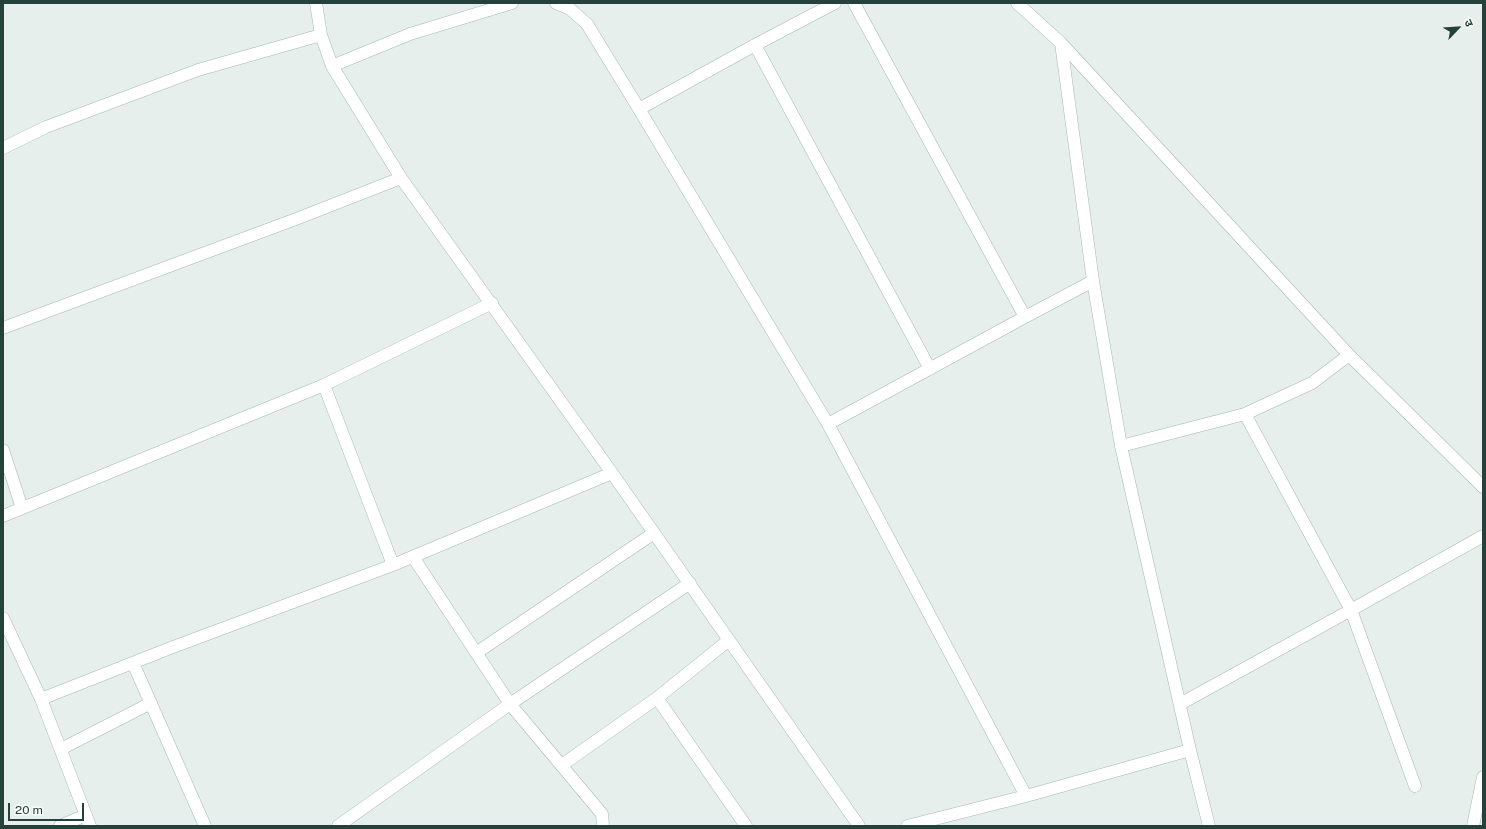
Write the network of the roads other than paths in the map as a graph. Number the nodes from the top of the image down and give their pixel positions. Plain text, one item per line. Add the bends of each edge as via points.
1 (316, 3) edge
2 (512, 3) edge
3 (556, 3) edge
4 (835, 3) edge
5 (854, 3) edge
6 (1016, 3) edge
7 (320, 35) junction
8 (1061, 43) junction
9 (755, 45) junction
10 (332, 66) junction
11 (639, 109) junction
12 (3, 148) edge
13 (401, 178) junction
14 (1093, 281) junction
15 (492, 303) junction
16 (1025, 317) junction
17 (3, 328) edge
18 (1349, 355) junction
19 (930, 369) junction
20 (324, 384) junction
21 (1245, 414) junction
22 (828, 424) junction
23 (1121, 446) junction
24 (3, 450) edge
25 (612, 473) junction
26 (1483, 487) edge
27 (22, 508) junction
28 (3, 516) edge
29 (654, 533) junction
30 (1483, 536) edge
31 (413, 557) junction
32 (394, 565) junction
33 (690, 583) junction
34 (1351, 610) junction
35 (3, 618) edge
36 (729, 640) junction
37 (476, 653) junction
38 (133, 663) junction
39 (41, 698) junction
40 (657, 698) junction
41 (151, 703) junction
42 (510, 704) junction
43 (1180, 704) junction
44 (61, 749) junction
45 (1190, 750) junction
46 (562, 765) junction
47 (1483, 778) edge
48 (1416, 786) dead end
49 (1026, 796) junction
50 (88, 820) edge
51 (60, 826) edge
52 (205, 826) edge
53 (338, 826) edge
54 (603, 826) edge
55 (746, 826) edge
56 (859, 826) edge
57 (907, 826) edge
58 (1209, 826) edge
59 (1473, 826) edge

1 - 7 street
2 - 10 street via 410,34
3 - 11 street via 570,9 587,24
4 - 9 street
5 - 16 street
6 - 8 street
7 - 10 street
7 - 12 street via 198,70 46,127
8 - 14 street
8 - 18 street
9 - 11 street
9 - 19 street
10 - 13 street
11 - 22 street
13 - 15 street
13 - 17 street
14 - 16 street
14 - 23 street
15 - 20 street
15 - 25 street
16 - 19 street
18 - 21 street via 1312,383
18 - 26 street
19 - 22 street
20 - 27 street
20 - 32 street
21 - 23 street
21 - 34 street
22 - 49 street
23 - 43 street
24 - 27 street
25 - 29 street
25 - 31 street
27 - 28 street
29 - 33 street
29 - 37 street
30 - 34 street
31 - 32 street
31 - 37 street
32 - 38 street
33 - 36 street
33 - 42 street
34 - 43 street
34 - 48 street
35 - 39 street
36 - 40 street
36 - 56 street
37 - 42 street
38 - 39 street
38 - 41 street
39 - 44 street
40 - 46 street
40 - 55 street
41 - 44 street
41 - 52 street
42 - 46 street
42 - 53 street
43 - 45 street
44 - 50 street
45 - 49 street
45 - 58 street
46 - 54 street via 602,814
47 - 59 street
49 - 57 street
50 - 51 street

